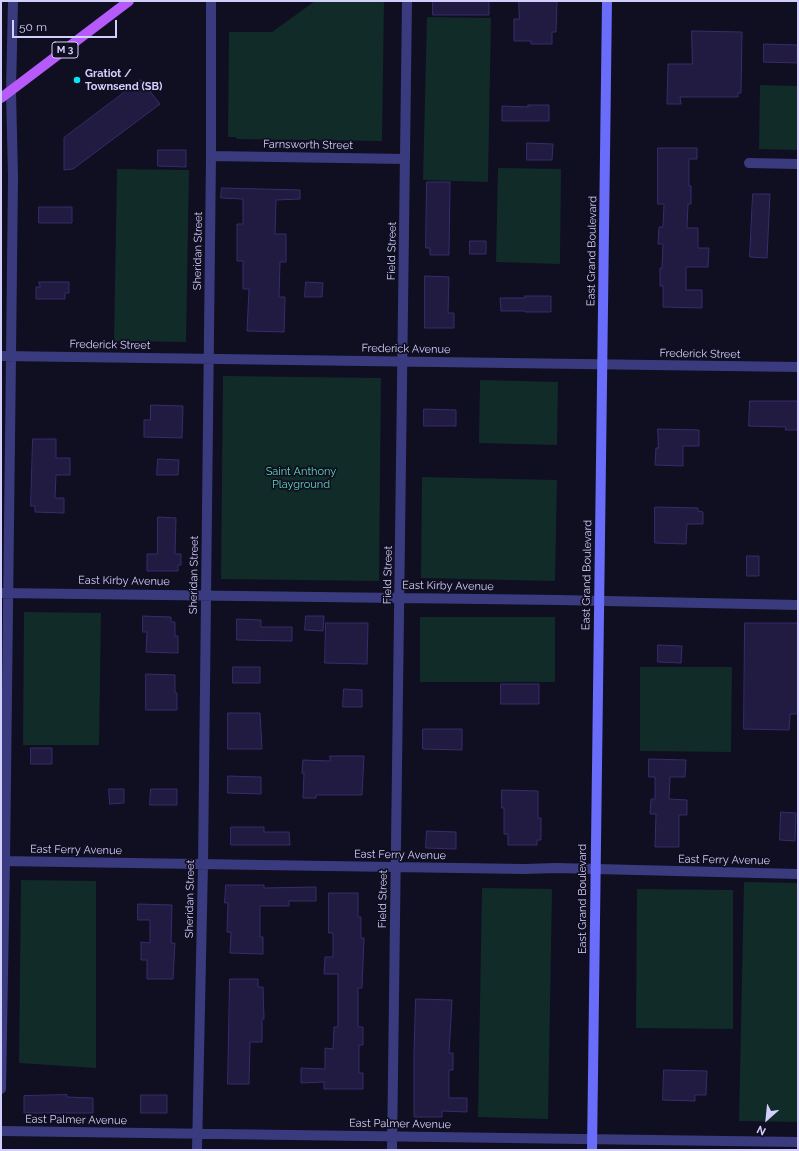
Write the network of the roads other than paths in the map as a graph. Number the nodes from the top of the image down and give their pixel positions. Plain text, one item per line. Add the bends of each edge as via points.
1 (13, 1) edge
2 (129, 1) edge
3 (211, 1) edge
4 (407, 1) edge
5 (607, 1) edge
6 (11, 91) junction
7 (1, 98) edge
8 (211, 156) junction
9 (405, 159) junction
10 (749, 163) dead end
11 (798, 164) edge
12 (6, 356) edge
13 (209, 358) junction
14 (402, 360) junction
15 (602, 364) junction
16 (798, 367) edge
17 (5, 593) edge
18 (206, 594) junction
19 (400, 597) junction
20 (599, 600) junction
21 (798, 605) edge
22 (3, 861) edge
23 (203, 864) junction
24 (396, 867) junction
25 (595, 869) junction
26 (798, 874) edge
27 (1, 1089) edge
28 (1, 1131) edge
29 (198, 1134) junction
30 (392, 1136) junction
31 (592, 1139) junction
32 (798, 1142) edge
33 (197, 1150) edge
34 (392, 1150) edge
35 (592, 1150) edge

1 - 6 street
2 - 6 main road, M 3
3 - 8 street, Sheridan Street
4 - 9 street, Field Street
5 - 15 main road, East Grand Boulevard
6 - 7 main road, M 3
6 - 12 street via 13,177
8 - 9 street, Farnsworth Street
8 - 13 street, Sheridan Street
9 - 14 street, Field Street
10 - 11 street
12 - 13 street, Frederick Street
12 - 17 street
13 - 14 street, Frederick Avenue
13 - 18 street, Sheridan Street
14 - 15 street, Frederick Avenue
14 - 19 street, Field Street
15 - 16 street, Frederick Street
15 - 20 main road, East Grand Boulevard
17 - 18 street, East Kirby Avenue
17 - 22 street
18 - 19 street, East Kirby Avenue
18 - 23 street, Sheridan Street
19 - 20 street, East Kirby Avenue
19 - 24 street, Field Street
20 - 21 street, East Kirby Avenue
20 - 25 main road, East Grand Boulevard
22 - 23 street, East Ferry Avenue
22 - 27 street
23 - 24 street, East Ferry Avenue
23 - 29 street, Sheridan Street
24 - 25 street, East Ferry Avenue
24 - 30 street, Field Street
25 - 26 street, East Ferry Avenue
25 - 31 main road, East Grand Boulevard
28 - 29 street, East Palmer Avenue
29 - 30 street, East Palmer Avenue
29 - 33 street, Sheridan Street
30 - 31 street, East Palmer Avenue
30 - 34 street, Field Street
31 - 32 street, East Palmer Avenue
31 - 35 main road, East Grand Boulevard

